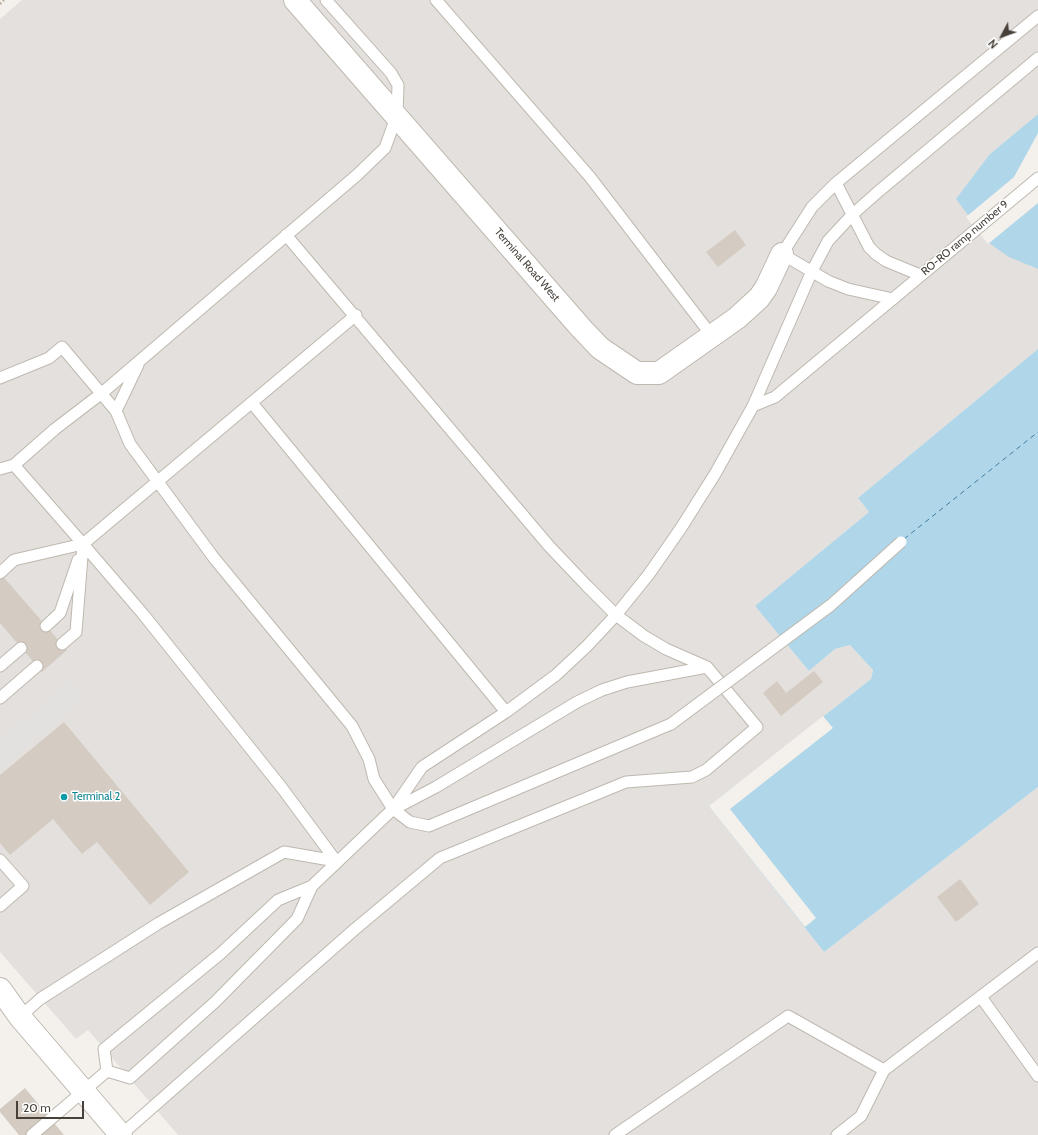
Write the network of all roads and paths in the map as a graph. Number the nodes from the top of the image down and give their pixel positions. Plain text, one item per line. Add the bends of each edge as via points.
1 (4, 0) edge
2 (295, 0) edge
3 (326, 0) edge
4 (436, 0) edge
5 (0, 4) edge
6 (1038, 16) edge
7 (1038, 58) edge
8 (397, 115) junction
9 (1038, 178) edge
10 (836, 183) junction
11 (853, 214) junction
12 (286, 234) junction
13 (782, 254) junction
14 (812, 271) junction
15 (920, 275) junction
16 (893, 299) junction
17 (356, 315) junction
18 (712, 336) junction
19 (140, 360) junction
20 (0, 378) edge
21 (102, 393) junction
22 (252, 403) junction
23 (753, 406) junction
24 (116, 411) junction
25 (14, 465) junction
26 (0, 469) edge
27 (157, 481) junction
28 (900, 542) dead end
29 (83, 544) junction
30 (0, 573) edge
31 (616, 615) junction
32 (46, 626) dead end
33 (62, 644) dead end
34 (21, 648) dead end
35 (0, 666) edge
36 (37, 666) dead end
37 (707, 667) junction
38 (0, 698) edge
39 (506, 712) junction
40 (393, 810) junction
41 (0, 860) edge
42 (336, 861) junction
43 (312, 886) junction
44 (0, 906) edge
45 (1038, 952) edge
46 (0, 989) edge
47 (981, 996) junction
48 (0, 1000) edge
49 (20, 1017) junction
50 (884, 1070) junction
51 (107, 1071) junction
52 (1038, 1076) edge
53 (84, 1091) junction
54 (32, 1135) edge
55 (121, 1135) edge
56 (615, 1135) edge
57 (837, 1135) edge

1 - 5 path
2 - 8 street, Terminal Road West
3 - 8 lane via 398,85
4 - 18 lane via 590,178
6 - 10 lane
7 - 11 lane
8 - 12 lane via 385,148
8 - 18 street, Terminal Road West via 581,328 600,348 622,364 638,373 658,373
9 - 15 lane, RO-RO ramp number 9
10 - 11 lane
10 - 13 lane via 812,207
11 - 14 lane via 828,241
11 - 15 lane via 869,247 876,254 886,261
12 - 17 lane
12 - 19 lane
13 - 14 lane
13 - 18 street, Terminal Road West via 759,298
14 - 16 lane via 828,281 854,291
14 - 23 lane
15 - 16 lane, RO-RO ramp number 9
16 - 23 lane, RO-RO ramp number 9 via 775,397
17 - 22 lane
17 - 31 lane via 549,546
19 - 21 lane
19 - 24 lane
20 - 21 lane via 49,358 62,347
21 - 24 lane
21 - 25 lane
22 - 27 lane
22 - 39 lane
23 - 31 lane via 681,528
24 - 27 lane via 130,444
25 - 26 lane
25 - 29 lane
27 - 29 lane
27 - 40 lane via 214,558 352,726 369,759 374,779
28 - 40 lane, bridge via 831,605 671,724 430,826 410,822
29 - 30 lane via 14,560
29 - 32 lane via 60,613
29 - 33 lane via 76,632
29 - 42 lane via 143,614 277,782
31 - 37 lane via 666,649
31 - 39 lane via 556,675
34 - 35 lane
36 - 38 lane
37 - 40 lane via 628,682 602,690 577,702
37 - 55 lane via 757,727 706,770 692,777 626,782 440,858 355,929
39 - 40 lane via 422,767
40 - 42 lane
41 - 44 lane via 23,886
42 - 43 lane
42 - 49 lane via 284,852 159,923 40,999
43 - 51 lane via 278,900 220,954 104,1049
43 - 51 lane via 297,920 210,1007 130,1078
45 - 47 lane
46 - 49 street
47 - 50 lane
47 - 52 lane
48 - 49 street
49 - 53 street
50 - 56 lane via 788,1016
50 - 57 lane via 861,1116
51 - 53 lane
53 - 54 lane
53 - 55 street

